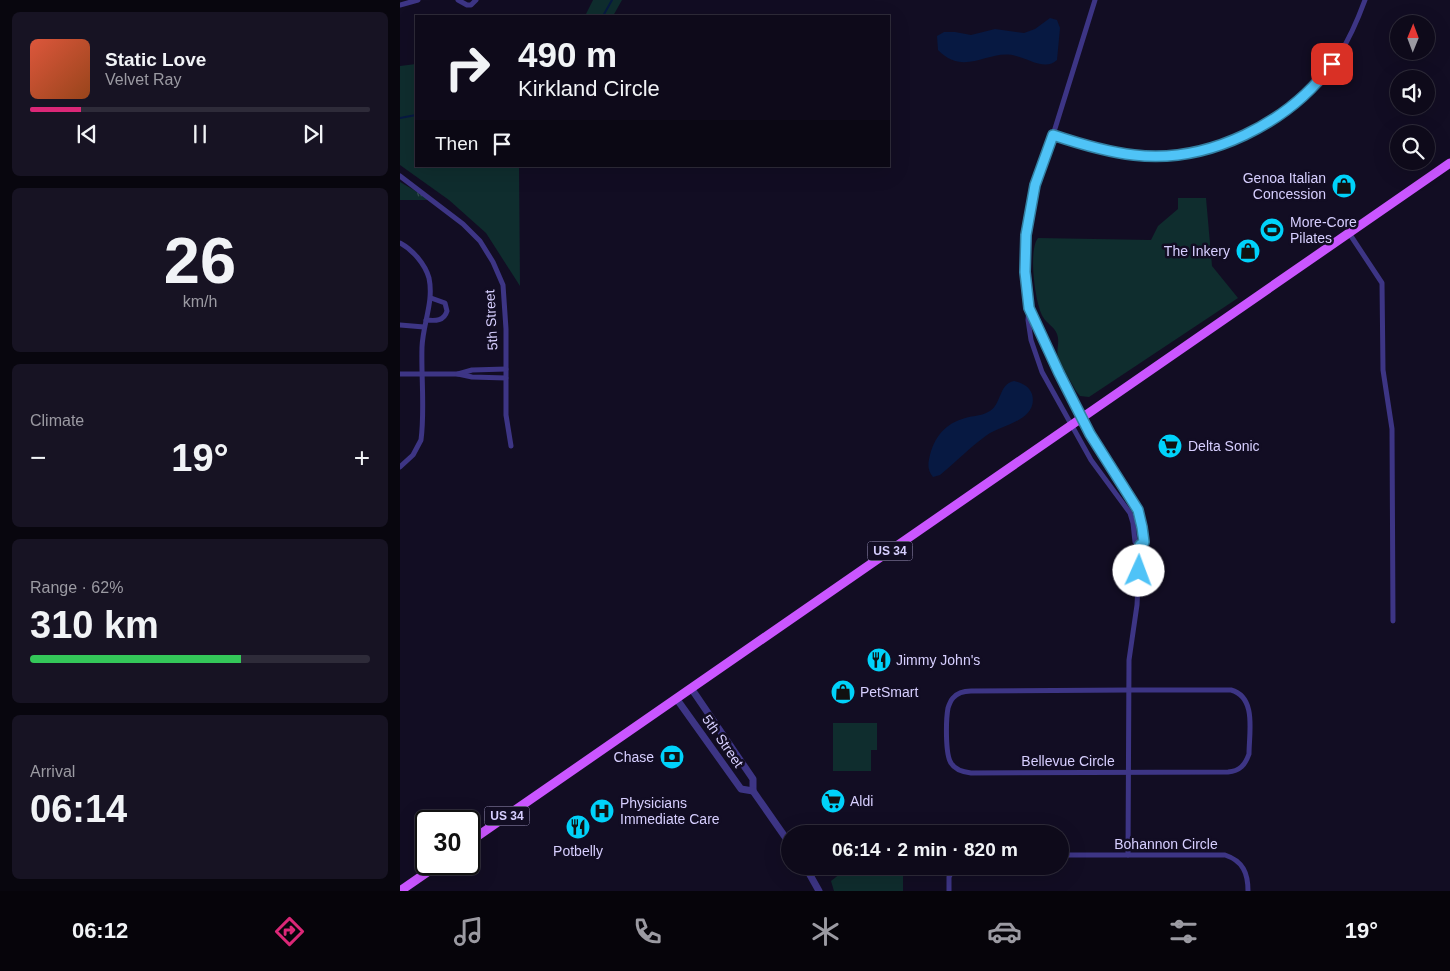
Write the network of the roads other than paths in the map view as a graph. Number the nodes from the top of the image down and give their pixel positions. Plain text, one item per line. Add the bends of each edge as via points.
1 (418, 0) edge
2 (458, 0) edge
3 (476, 0) edge
4 (1095, 0) edge
5 (1365, 0) edge
6 (400, 5) edge
7 (1053, 135) junction
8 (1450, 163) edge
9 (400, 176) edge
10 (1349, 233) junction
11 (400, 243) edge
12 (431, 298) junction
13 (1029, 308) junction
14 (426, 320) junction
15 (400, 325) edge
16 (424, 327) junction
17 (506, 369) junction
18 (400, 374) edge
19 (422, 374) junction
20 (458, 374) junction
21 (506, 378) junction
22 (1082, 419) junction
23 (1071, 426) junction
24 (511, 446) dead end
25 (400, 467) edge
26 (1140, 545) junction
27 (1393, 621) dead end
28 (691, 688) junction
29 (1129, 690) junction
30 (676, 698) junction
31 (1129, 772) junction
32 (753, 792) junction
33 (781, 831) edge
34 (480, 834) edge
35 (1069, 855) edge
36 (1128, 855) junction
37 (423, 875) edge
38 (810, 875) edge
39 (950, 875) edge
40 (400, 891) edge
41 (819, 891) edge
42 (949, 891) edge
43 (1248, 891) edge

1 - 6 street
2 - 3 street via 467,5
4 - 7 street
5 - 7 street via 1340,53 1306,94 1278,116 1217,147 1188,153 1135,156 1100,150
7 - 13 street via 1035,185 1026,235 1025,272
8 - 10 main road, US 34
9 - 17 street, 5th Street via 463,224 493,262 505,300
10 - 22 main road, US 34
10 - 27 street via 1382,283 1383,370 1392,429
11 - 12 street via 425,269
12 - 14 street
12 - 14 street via 445,303 447,311 439,320
13 - 22 street
13 - 23 street via 1028,320 1036,356
14 - 16 street
15 - 16 street
16 - 19 street
17 - 20 street via 472,370
17 - 21 street, 5th Street
18 - 19 street
19 - 20 street
19 - 25 street via 421,440 413,455
20 - 21 street
21 - 24 street, 5th Street via 506,425
22 - 23 main road, US 34
22 - 26 street via 1138,510 1144,542
23 - 26 street via 1091,460 1130,512 1136,542
23 - 28 main road, US 34
26 - 29 street via 1138,606 1129,660
28 - 30 main road, US 34
28 - 32 street, 5th Street via 753,779
29 - 31 street
29 - 31 street, Bellevue Circle via 1231,690 1243,696 1249,708 1249,754 1238,769 1228,772
29 - 31 street, Bellevue Circle via 965,691 949,704 948,735 949,760 965,773
30 - 32 street, 5th Street via 741,789
30 - 34 main road, US 34
31 - 36 street
32 - 33 street, 5th Street
35 - 36 street, Bohannon Circle
36 - 43 street, Bohannon Circle via 1226,855 1244,868
37 - 40 main road
38 - 41 street
39 - 42 street

